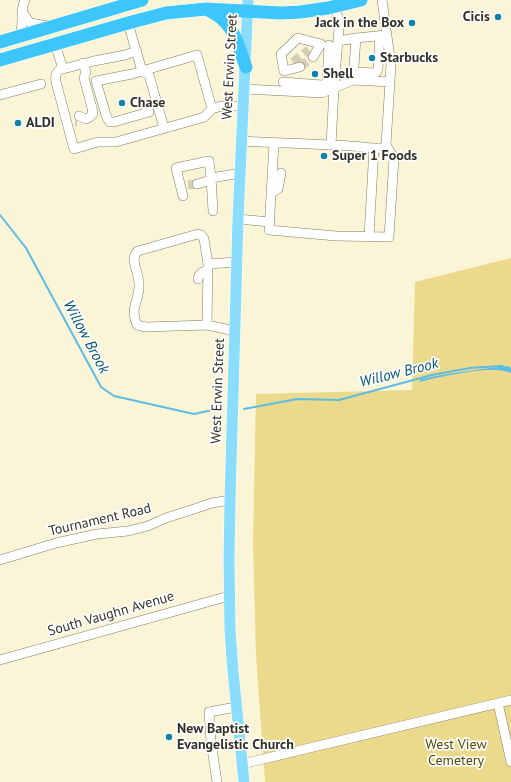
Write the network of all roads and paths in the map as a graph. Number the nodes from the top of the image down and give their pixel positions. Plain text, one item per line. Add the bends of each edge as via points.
1 (26, 0) edge
2 (142, 0) edge
3 (361, 0) edge
4 (382, 0) edge
5 (248, 5) edge
6 (336, 6) junction
7 (206, 9) junction
8 (23, 13) junction
9 (128, 23) junction
10 (53, 26) junction
11 (383, 35) junction
12 (18, 37) junction
13 (356, 38) junction
14 (0, 42) edge
15 (55, 44) junction
16 (331, 44) junction
17 (137, 51) junction
18 (311, 53) tunnel mouth
19 (0, 60) edge
20 (83, 64) junction
21 (297, 64) tunnel mouth
22 (246, 67) junction
23 (63, 69) junction
24 (142, 71) junction
25 (284, 71) junction
26 (354, 76) junction
27 (375, 77) junction
28 (390, 82) junction
29 (41, 84) dead end
30 (282, 86) junction
31 (334, 88) junction
32 (245, 89) junction
33 (0, 96) edge
34 (244, 106) junction
35 (64, 108) junction
36 (212, 109) junction
37 (149, 112) dead end
38 (164, 128) junction
39 (242, 141) junction
40 (274, 143) junction
41 (331, 145) junction
42 (386, 145) junction
43 (374, 148) junction
44 (274, 156) junction
45 (241, 173) junction
46 (211, 179) junction
47 (272, 193) junction
48 (213, 211) dead end
49 (238, 220) junction
50 (270, 222) junction
51 (369, 236) junction
52 (237, 262) junction
53 (208, 267) junction
54 (208, 290) junction
55 (207, 326) junction
56 (235, 331) junction
57 (230, 500) junction
58 (0, 560) edge
59 (230, 596) junction
60 (0, 660) edge
61 (511, 700) edge
62 (498, 703) junction
63 (236, 707) junction
64 (511, 762) edge
65 (242, 764) junction
66 (218, 782) edge
67 (244, 782) edge

1 - 8 street
2 - 10 highway
3 - 6 highway
4 - 11 street
5 - 6 highway via 289,12
5 - 7 highway
5 - 22 main road, West Erwin Street
6 - 16 street via 339,28
7 - 9 highway via 166,14
7 - 22 highway via 221,17 229,26
8 - 10 street via 30,23
8 - 12 street
9 - 15 highway
9 - 17 street
10 - 12 highway
11 - 13 street
11 - 27 street
11 - 28 street via 391,65
12 - 14 highway
13 - 16 street
13 - 26 street
15 - 19 highway
15 - 23 street
16 - 18 street
16 - 25 street via 298,38 281,54
16 - 30 street via 327,84
16 - 31 street
17 - 20 street
17 - 24 street
20 - 23 street
20 - 35 street via 92,116 71,120
21 - 25 street
22 - 32 main road, West Erwin Street
23 - 35 street via 57,72 55,78
24 - 36 street via 197,55
24 - 37 street via 96,81 110,122
24 - 38 street via 149,74
25 - 30 street
26 - 27 street
26 - 31 street
27 - 28 street
28 - 42 street
29 - 33 street
30 - 31 street via 322,93
30 - 32 street
31 - 41 street
32 - 34 main road, West Erwin Street
34 - 36 street via 221,106
34 - 39 main road, West Erwin Street
35 - 38 street via 74,149 98,142 116,142
36 - 38 street via 204,117
39 - 40 street
39 - 45 main road, West Erwin Street
40 - 41 street
40 - 44 street
41 - 43 street
42 - 43 street via 381,149
42 - 51 street via 394,158 389,237
43 - 51 street
44 - 47 street
44 - 47 street via 279,160 281,170 278,189
45 - 46 street
45 - 49 main road, West Erwin Street
46 - 46 street via 209,161 176,168 187,188
46 - 48 street
47 - 50 street
49 - 50 street
49 - 52 main road, West Erwin Street
50 - 51 street via 269,230
52 - 53 street
52 - 56 main road, West Erwin Street
53 - 54 street
53 - 54 street via 199,274 197,282 202,289
53 - 55 street via 204,239 198,234 138,251 134,258 139,285 133,313 137,325
54 - 55 street
55 - 56 street
56 - 57 main road, West Erwin Street
57 - 58 street, Tournament Road via 194,508 128,531 97,534
57 - 59 main road, West Erwin Street
59 - 60 street, South Vaughn Avenue
59 - 63 main road, West Erwin Street
61 - 62 street
62 - 64 street
62 - 65 street
63 - 65 main road, West Erwin Street
63 - 66 street via 209,712
65 - 67 main road, West Erwin Street

